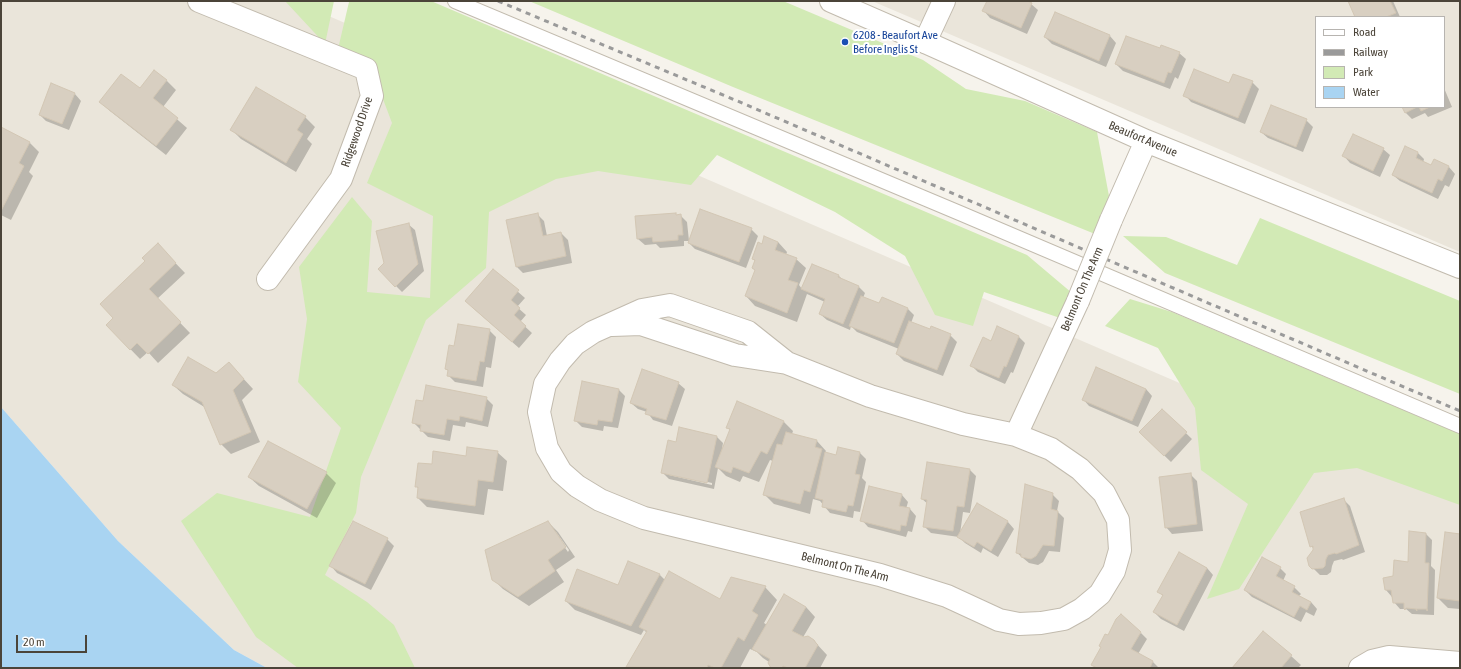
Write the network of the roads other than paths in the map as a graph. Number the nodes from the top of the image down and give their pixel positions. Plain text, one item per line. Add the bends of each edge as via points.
1 (199, 1) edge
2 (455, 1) edge
3 (831, 1) edge
4 (944, 1) edge
5 (925, 42) junction
6 (1146, 142) junction
7 (1460, 267) edge
8 (268, 279) dead end
9 (1460, 426) edge
10 (1016, 435) junction
11 (1460, 663) edge
12 (1360, 668) edge

1 - 8 street, Ridgewood Drive via 366,69 372,96 341,179
2 - 9 lane
3 - 5 street, Beaufort Avenue
4 - 5 street
5 - 6 street, Beaufort Avenue
6 - 7 street, Beaufort Avenue
6 - 10 street, Belmont On The Arm, bridge via 1078,301
10 - 10 street, Belmont On The Arm via 963,424 870,396 787,363 748,332 670,305 642,310 594,332 575,344 545,384 539,412 547,448 561,472 577,486 600,500 644,518 880,575 947,596 999,620 1019,624 1064,619 1082,609 1100,594 1114,571 1120,550 1118,520 1104,493 1080,469 1051,449
11 - 12 street via 1389,657 1372,661

